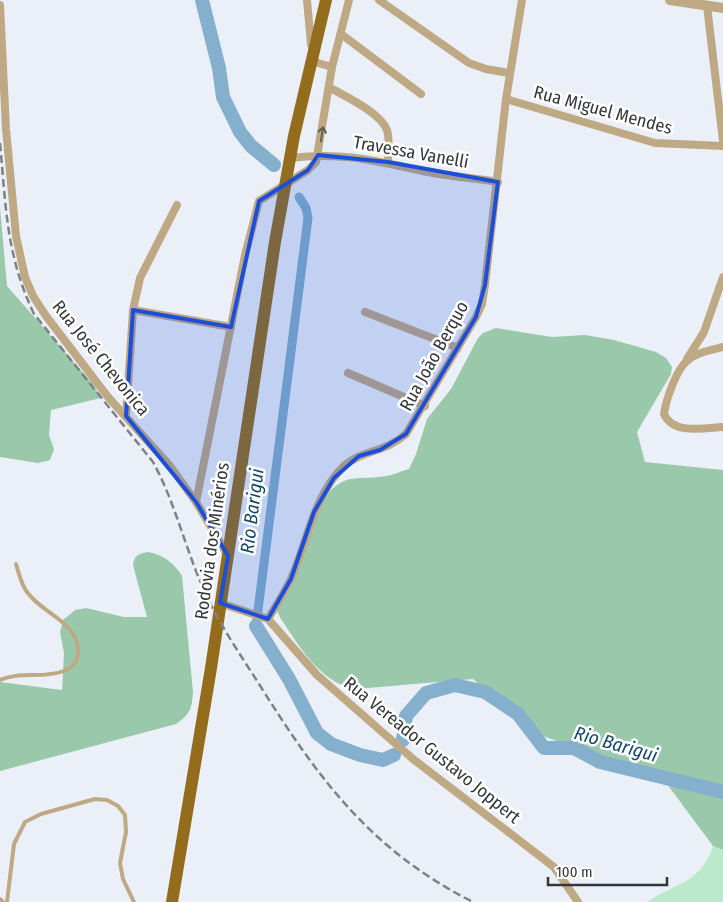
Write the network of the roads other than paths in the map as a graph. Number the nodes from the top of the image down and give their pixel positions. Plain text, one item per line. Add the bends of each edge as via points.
1 (307, 0) edge
2 (326, 0) edge
3 (349, 0) edge
4 (379, 0) edge
5 (670, 0) edge
6 (519, 2) edge
7 (0, 5) edge
8 (707, 6) junction
9 (723, 8) edge
10 (341, 34) junction
11 (311, 62) junction
12 (332, 67) junction
13 (509, 73) junction
14 (329, 87) junction
15 (421, 94) dead end
16 (506, 99) junction
17 (723, 141) edge
18 (723, 146) edge
19 (318, 155) junction
20 (290, 158) junction
21 (388, 162) junction
22 (498, 182) junction
23 (287, 185) junction
24 (177, 205) dead end
25 (723, 277) edge
26 (134, 310) junction
27 (365, 312) dead end
28 (231, 327) junction
29 (723, 346) edge
30 (458, 348) junction
31 (686, 362) junction
32 (348, 373) dead end
33 (424, 406) junction
34 (126, 416) junction
35 (723, 427) edge
36 (196, 502) junction
37 (228, 556) junction
38 (16, 564) dead end
39 (220, 603) junction
40 (268, 619) junction
41 (0, 680) edge
42 (7, 902) edge
43 (134, 902) edge
44 (172, 902) edge
45 (578, 902) edge

1 - 11 street
2 - 11 main road, Rodovia dos Minérios
3 - 10 street
4 - 13 street via 469,63
5 - 8 street
6 - 13 street, Rua João Berquo
7 - 34 street, Rua José Chevonica via 6,129 16,236 25,277 46,316
8 - 9 street
8 - 17 street
10 - 12 street
10 - 15 street
11 - 12 street
11 - 20 main road, Rodovia dos Minérios
12 - 14 street
13 - 16 street, Rua João Berquo
19 -> 14 street
14 - 21 street via 370,111 380,121 387,130
16 - 18 street, Rua Miguel Mendes via 655,143
16 - 22 street, Rua João Berquo
19 - 20 street, Travessa Vanelli
19 - 21 street, Travessa Vanelli
19 - 23 street via 308,170
20 - 23 main road, Rodovia dos Minérios
21 - 22 street, Travessa Vanelli via 423,171
22 - 30 street, Rua João Berquo via 482,304
23 - 28 street via 260,201 245,255
23 - 37 main road, Rodovia dos Minérios via 261,327
24 - 26 street via 140,278
25 - 31 street via 704,332
26 - 28 street
26 - 34 street
27 - 30 street
28 - 36 street
29 - 31 street via 702,352
30 - 33 street, Rua João Berquo
31 - 35 street via 666,400 664,414 671,425 681,428
32 - 33 street
33 - 40 street, Rua João Berquo via 406,434 396,443 358,456 334,478 314,512 291,579
34 - 36 street, Rua José Chevonica via 170,466
36 - 37 street, Rua José Chevonica
37 - 39 main road, Rodovia dos Minérios
38 - 41 lane via 28,593 68,625 79,647 78,658 65,671 11,675
39 - 40 street
39 - 44 main road, Rodovia dos Minérios
40 - 45 street, Rua Vereador Gustavo Joppert via 317,675 406,752 554,867
42 - 43 lane via 14,844 25,822 41,814 95,800 107,800 118,806 125,816 126,832 120,863 123,879

